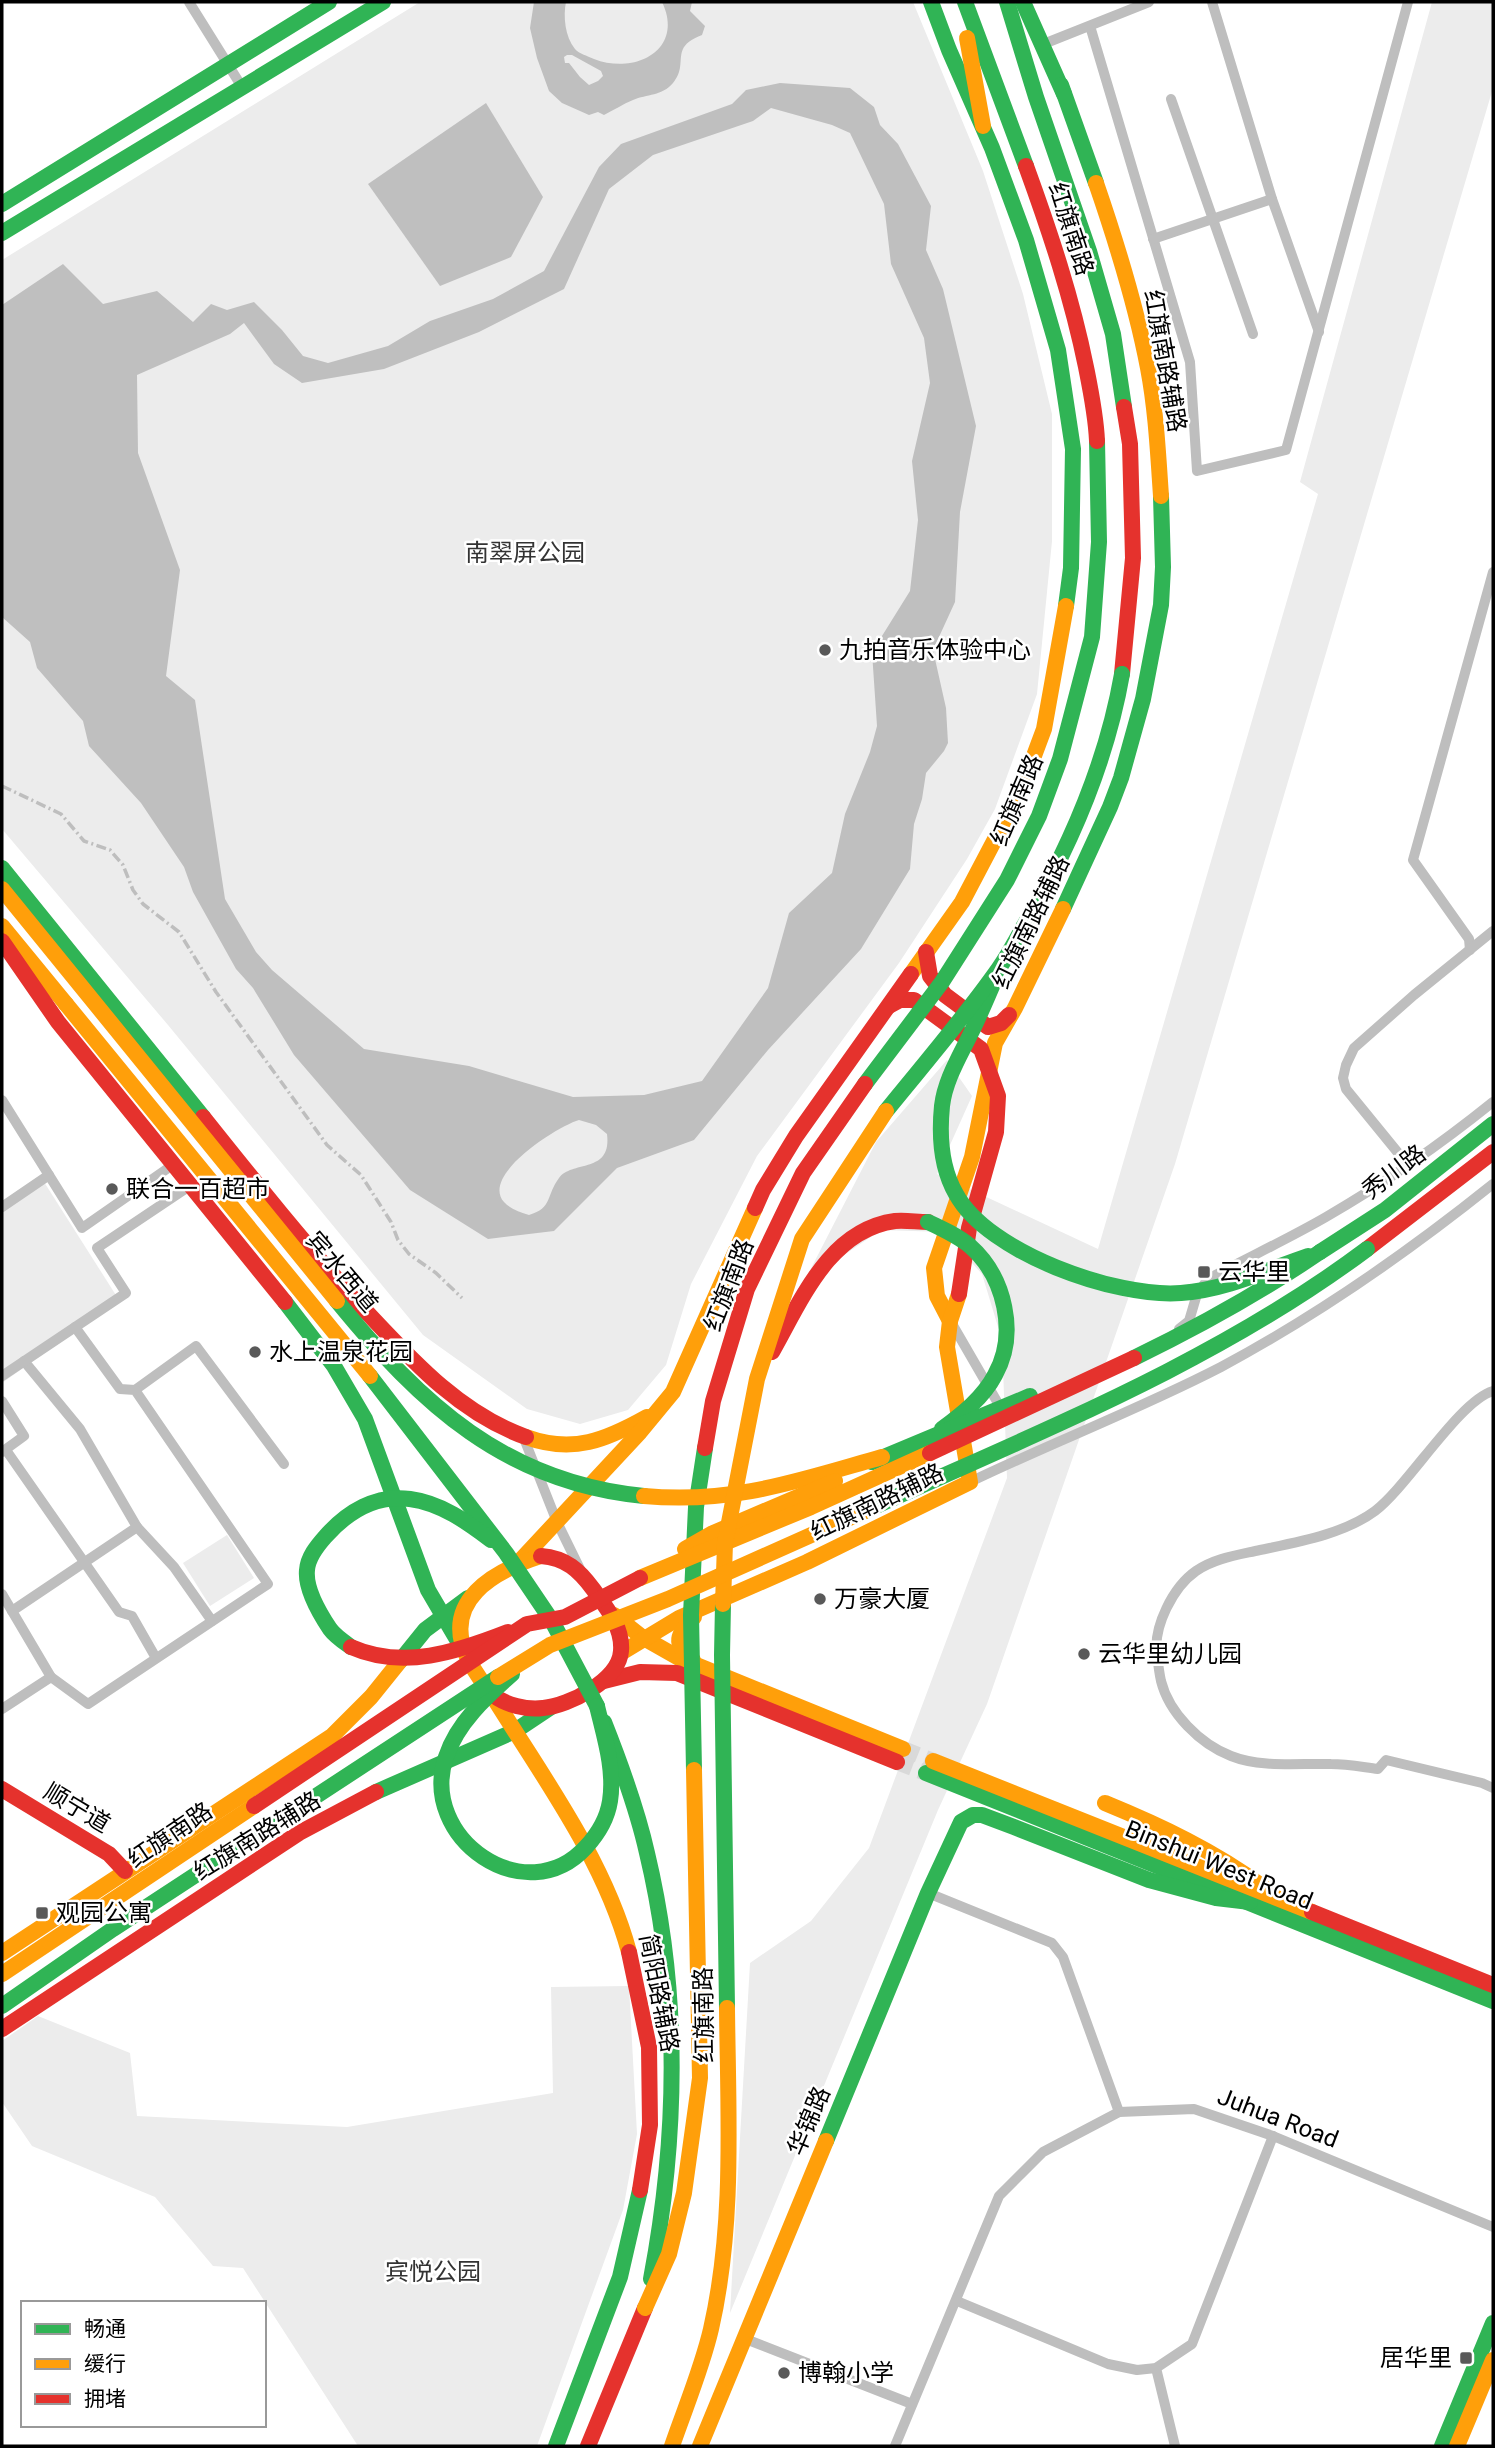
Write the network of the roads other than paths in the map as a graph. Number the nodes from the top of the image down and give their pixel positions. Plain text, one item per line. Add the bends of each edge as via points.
1 (189, 2) edge
2 (329, 2) edge
3 (383, 2) edge
4 (930, 2) edge
5 (962, 2) edge
6 (1007, 2) edge
7 (1023, 2) edge
8 (1032, 2) edge
9 (1149, 2) edge
10 (1212, 2) edge
11 (1408, 2) edge
12 (1090, 26) junction
13 (1046, 43) junction
14 (227, 65) junction
15 (242, 87) junction
16 (1064, 94) junction
17 (1171, 99) dead end
18 (983, 127) junction
19 (1272, 200) junction
20 (2, 204) edge
21 (1213, 219) junction
22 (2, 233) edge
23 (1153, 239) junction
24 (1318, 332) junction
25 (1253, 334) dead end
26 (1493, 572) edge
27 (2, 868) edge
28 (2, 889) edge
29 (2, 926) edge
30 (1493, 931) edge
31 (2, 942) edge
32 (1470, 950) junction
33 (926, 952) junction
34 (1000, 967) junction
35 (888, 1006) junction
36 (1016, 1008) junction
37 (989, 1065) junction
38 (2, 1100) edge
39 (1493, 1102) edge
40 (1493, 1124) edge
41 (1493, 1152) edge
42 (174, 1164) junction
43 (1408, 1165) junction
44 (49, 1175) junction
45 (1493, 1184) edge
46 (191, 1185) junction
47 (2, 1207) edge
48 (82, 1228) junction
49 (97, 1248) junction
50 (1367, 1249) joint
51 (1320, 1252) junction
52 (950, 1321) junction
53 (75, 1326) junction
54 (24, 1361) junction
55 (1100, 1373) junction
56 (2, 1376) edge
57 (757, 1379) junction
58 (135, 1390) junction
59 (1493, 1391) edge
60 (2, 1401) edge
61 (658, 1410) junction
62 (523, 1436) junction
63 (925, 1439) junction
64 (4, 1451) edge
65 (882, 1457) junction
66 (284, 1464) dead end
67 (970, 1482) junction
68 (557, 1522) junction
69 (137, 1527) junction
70 (513, 1558) junction
71 (84, 1563) junction
72 (581, 1572) junction
73 (643, 1577) junction
74 (2, 1594) edge
75 (468, 1598) junction
76 (703, 1609) junction
77 (12, 1612) junction
78 (443, 1615) junction
79 (614, 1615) junction
80 (212, 1621) junction
81 (527, 1624) junction
82 (642, 1637) junction
83 (560, 1640) junction
84 (462, 1648) junction
85 (621, 1653) junction
86 (156, 1658) junction
87 (702, 1667) junction
88 (51, 1677) junction
89 (599, 1683) junction
90 (492, 1695) junction
91 (597, 1706) junction
92 (551, 1707) junction
93 (2, 1709) edge
94 (515, 1731) junction
95 (1493, 1788) edge
96 (2, 1789) edge
97 (1105, 1803) dead end
98 (125, 1871) junction
99 (929, 1893) junction
100 (1279, 1899) junction
101 (1250, 1902) junction
102 (2, 1953) edge
103 (2, 1974) edge
104 (1493, 1985) edge
105 (1493, 2001) edge
106 (2, 2006) edge
107 (2, 2029) edge
108 (1119, 2112) junction
109 (1273, 2136) junction
110 (1493, 2227) edge
111 (957, 2301) junction
112 (645, 2308) junction
113 (1493, 2323) edge
114 (743, 2338) junction
115 (1493, 2360) edge
116 (1156, 2368) junction
117 (912, 2403) junction
118 (556, 2446) edge
119 (588, 2446) edge
120 (672, 2446) edge
121 (700, 2446) edge
122 (895, 2446) edge
123 (1175, 2446) edge
124 (1443, 2446) edge
125 (1457, 2446) edge

1 - 14 street
2 - 14 main road
3 - 15 main road
4 - 18 main road
5 - 18 main road
5 - 112 main road, 红旗南路, bridge via 1046,221 1078,327 1096,419 1099,542 1092,637 1060,759 1039,816 1012,870 942,982 803,1173 747,1289 713,1401 696,1507 691,1615 700,2078 684,2193 669,2254
6 - 34 main road, 红旗南路, bridge via 1113,334 1130,444 1133,558 1122,674 1101,759 1068,845
7 - 16 main road
8 - 13 main road, 红旗南路辅路
9 - 12 street
10 - 19 street
11 - 24 street
12 - 13 street
12 - 23 street
13 - 16 main road, 红旗南路辅路
14 - 15 street
14 - 20 main road
15 - 22 main road
16 - 36 main road, 红旗南路辅路 via 1121,254 1142,337 1157,435 1163,567 1153,658 1121,778
17 - 21 street
18 - 33 main road via 1026,240 1058,350 1073,449 1071,568 1051,701 1034,757 986,860
19 - 21 street
19 - 24 street
21 - 23 street
21 - 25 street
23 - 24 street via 1190,362 1197,471 1286,450
26 - 32 street via 1414,853 1416,867 1469,939
27 - 62 main road via 323,1265 445,1390
28 - 65 main road, 宾水西道, bridge via 377,1350 479,1440 566,1481 644,1497 683,1499 785,1486
29 - 70 main road, 宾水西道, bridge via 329,1323
30 - 32 street
31 - 42 main road, 简阳路辅路 via 58,1022
32 - 43 street via 1354,1048 1346,1065 1346,1089
33 - 35 main road
33 - 36 main road via 930,976 945,995 988,1027 1001,1023
34 - 51 main road, bridge via 942,1103 940,1144 952,1188 984,1229 1041,1262 1153,1293 1205,1290
34 - 57 main road, 红旗南路, bridge via 876,1124 802,1239
35 - 37 main road via 914,1000 981,1049
35 - 61 main road via 763,1190 673,1392
36 - 37 main road, 红旗南路辅路 via 995,1043
37 - 52 main road via 998,1096 996,1132 969,1228
37 - 52 main road, 红旗南路辅路 via 972,1157 934,1268 937,1300
38 - 44 street
39 - 43 street
40 - 51 main road, 秀川路 via 1385,1210
41 - 50 main road, 秀川路
42 - 46 main road, 简阳路辅路
42 - 48 street
43 - 52 street via 1327,1216 1208,1279 1197,1294 1189,1321 1173,1333 1011,1411 999,1405
44 - 47 street
44 - 48 street
45 - 67 street via 1363,1283 1258,1346
46 - 49 street
46 - 78 main road, 简阳路辅路 via 334,1366 365,1419 428,1590
48 - 49 street
49 - 53 street via 126,1293
50 - 83 main road, 红旗南路, bridge via 1319,1285 1196,1357 744,1566
51 - 55 main road, 红旗南路, bridge via 1171,1340
52 - 67 main road, 红旗南路辅路 via 947,1347
53 - 54 street
53 - 58 street via 120,1389
54 - 56 street
54 - 69 street via 80,1429
55 - 63 main road, bridge via 1044,1390
55 - 73 main road, 红旗南路, bridge via 811,1507
57 - 63 main road, bridge via 813,1280 843,1242 880,1223 904,1218 928,1222 962,1241 988,1266 997,1281 1007,1332 1003,1360 983,1394
57 - 120 main road, 红旗南路, bridge via 725,1543 722,1655 729,2154 724,2241 710,2330
58 - 66 street via 196,1346
58 - 80 street via 268,1584
59 - 95 street via 1462,1414 1375,1511 1345,1527 1218,1559 1194,1572 1164,1611 1156,1648 1161,1682 1178,1715 1202,1740 1231,1756 1259,1763 1378,1769 1386,1760
60 - 64 street via 24,1436
61 - 62 main road via 619,1433 579,1445
61 - 68 main road
62 - 68 street
63 - 65 main road, bridge
64 - 71 street
65 - 73 main road, bridge via 713,1533
67 - 76 main road, 红旗南路辅路
68 - 70 main road
68 - 72 street
69 - 71 street
69 - 80 street via 174,1567
70 - 72 main road via 550,1556
70 - 75 main road, 红旗南路辅路
70 - 81 main road, bridge via 469,1522 442,1507 407,1497 372,1501 336,1522 313,1552 307,1570 323,1622 344,1643 372,1657 400,1661 434,1655
70 - 91 main road, bridge
71 - 77 street
71 - 86 street via 119,1612 132,1616
72 - 79 main road
73 - 81 main road, 红旗南路, bridge via 565,1617
74 - 77 street
75 - 78 main road, 红旗南路辅路
75 - 84 main road via 460,1614
76 - 82 main road, 红旗南路辅路
76 - 87 main road via 678,1637 681,1650
77 - 88 street
78 - 84 main road, 简阳路辅路
78 - 98 main road, 红旗南路辅路 via 332,1736
79 - 82 main road
79 - 85 main road
80 - 86 street
81 - 103 main road, 红旗南路, bridge
82 - 85 main road, 红旗南路辅路
82 - 87 main road
83 - 91 main road, bridge via 509,1676 456,1735 442,1770 441,1786 445,1815 461,1843 504,1869 548,1872 567,1866 593,1842 603,1825 611,1791
83 - 106 main road, 红旗南路, bridge via 430,1720
84 - 90 main road, 简阳路辅路
85 - 89 main road, 红旗南路辅路 via 619,1663
86 - 88 street via 88,1704
87 - 89 main road via 900,1755 677,1673 644,1671
88 - 93 street
89 - 92 main road, 红旗南路辅路
90 - 92 main road via 518,1706
90 - 94 main road, 简阳路辅路
91 - 112 main road, bridge via 631,1789 649,1854 665,1957 672,2108 665,2207
92 - 94 main road, 红旗南路辅路
94 - 107 main road, 红旗南路辅路 via 361,1799 299,1833
94 - 118 main road, 简阳路辅路 via 597,1866 620,1918 649,2047 650,2125 638,2205 620,2277
96 - 98 main road, 顺宁道 via 109,1854
97 - 100 main road via 1202,1846
98 - 102 main road, 红旗南路辅路
99 - 101 main road, 华锦路 via 958,1827 968,1817 982,1815 1161,1883 1223,1900
99 - 108 street via 1052,1943 1063,1957
99 - 114 main road, 华锦路
100 - 101 main road, Binshui West Road via 929,1767
100 - 104 main road, Binshui West Road
101 - 105 main road, Binshui West Road
108 - 109 street, Juhua Road via 1195,2109
108 - 111 street, Juhua Road via 1042,2152 999,2196
109 - 110 street, Juhua Road
109 - 116 street via 1192,2344
111 - 116 street via 1108,2364 1137,2370
111 - 117 street, Juhua Road
112 - 119 main road
113 - 124 main road
114 - 117 street
114 - 121 main road, 华锦路
115 - 125 main road
116 - 123 street
117 - 122 street, Juhua Road

